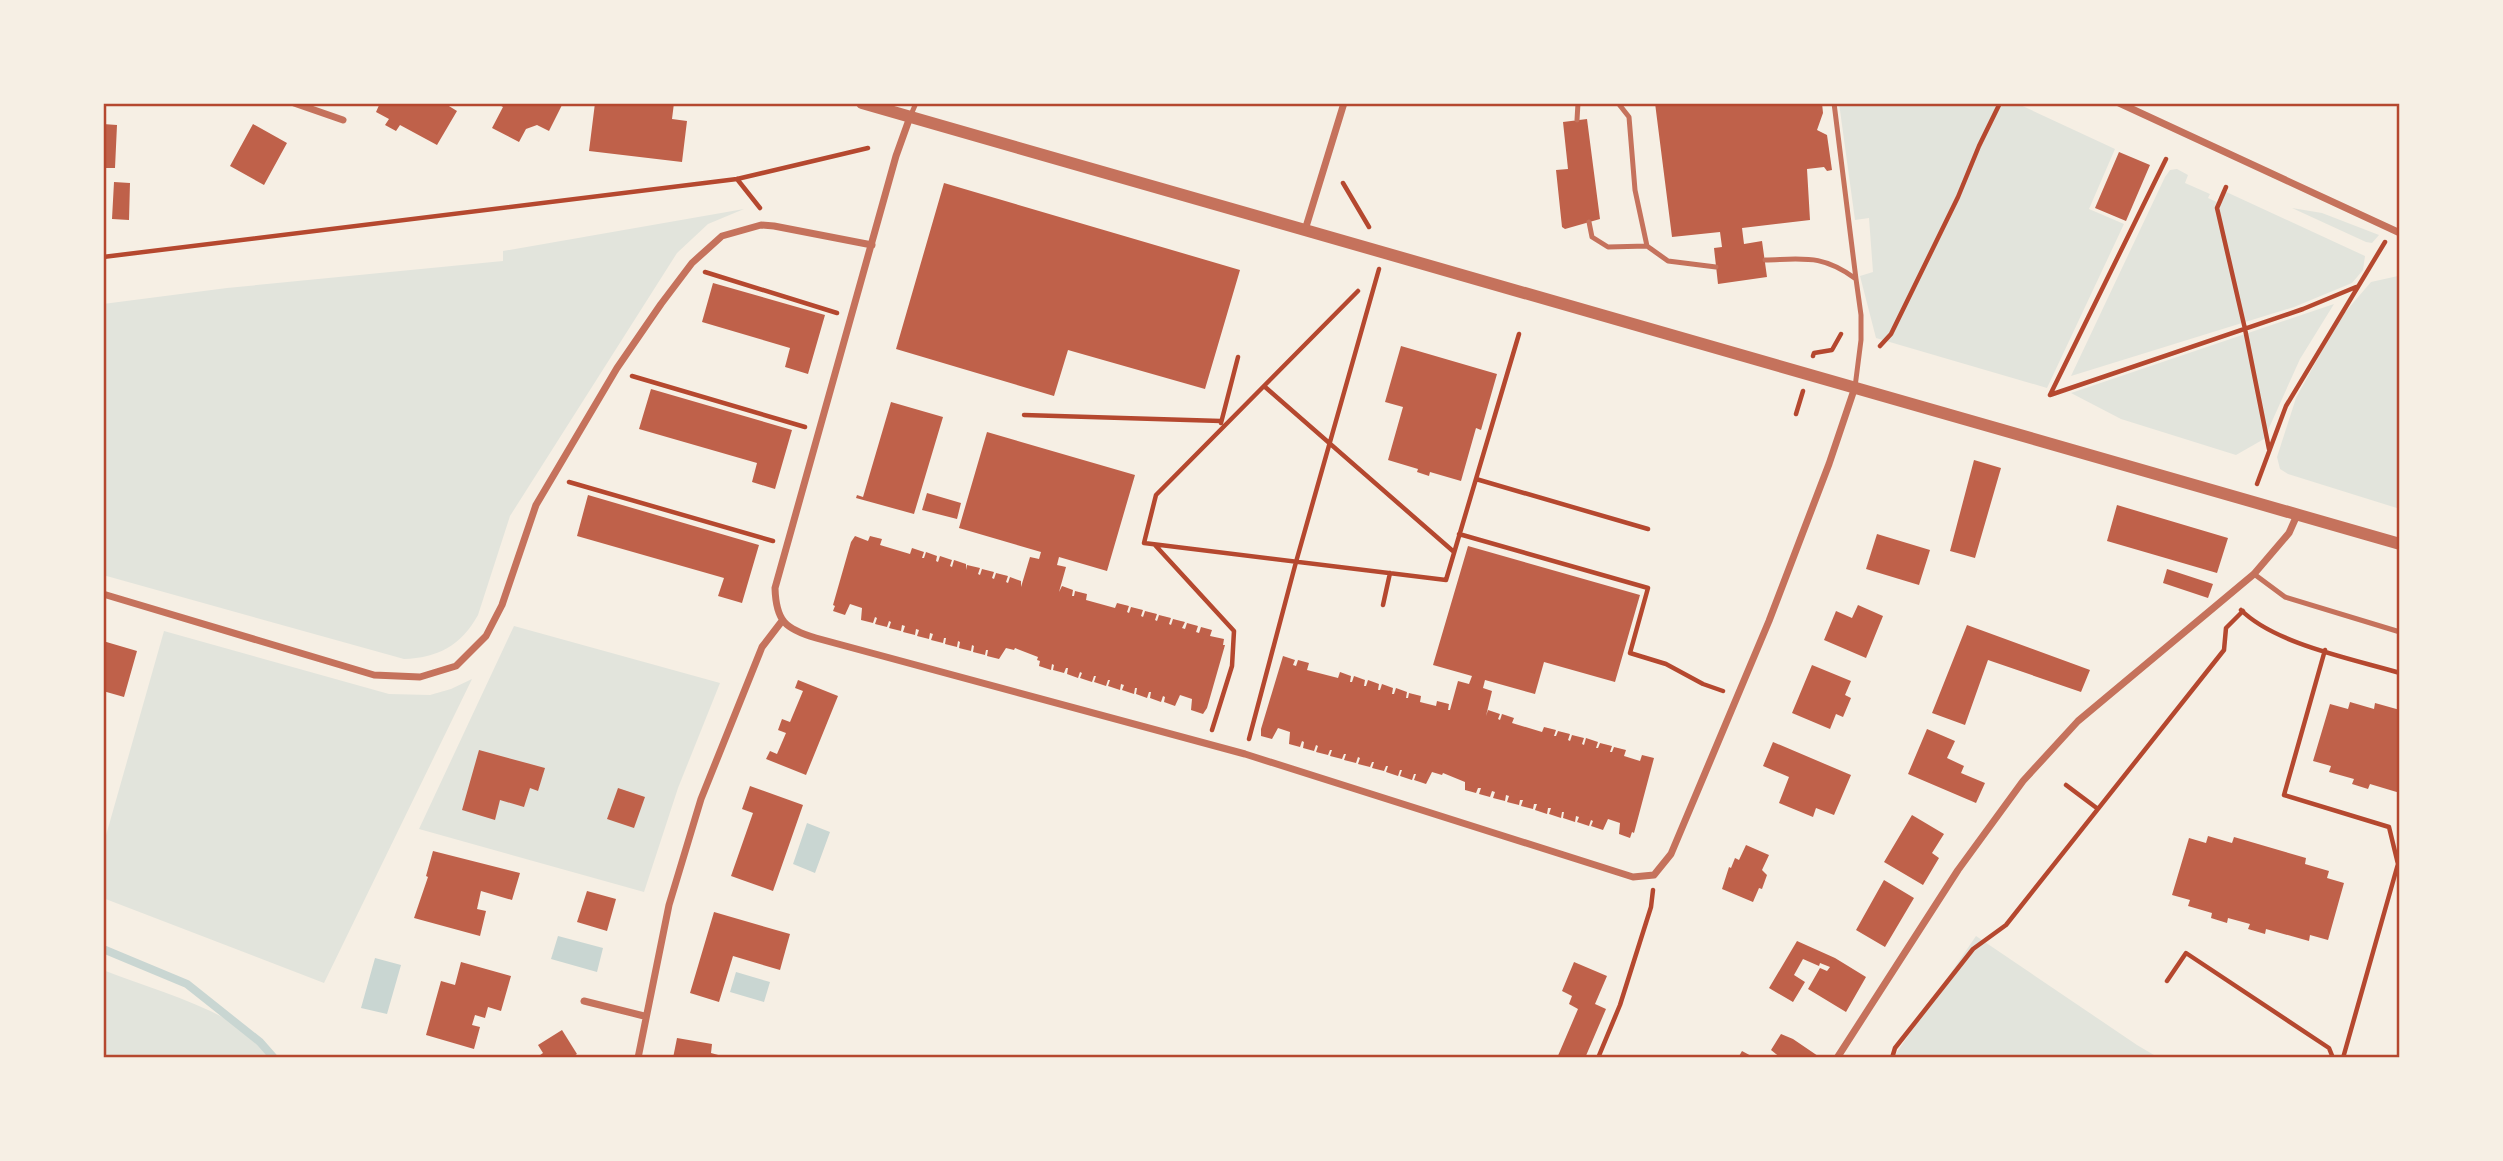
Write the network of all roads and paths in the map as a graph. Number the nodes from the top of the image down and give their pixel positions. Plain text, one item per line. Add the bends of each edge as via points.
1 (294, 103) edge
2 (862, 103) edge
3 (916, 103) edge
4 (1344, 103) edge
5 (1578, 103) edge
6 (1618, 103) edge
7 (1834, 103) edge
8 (2000, 103) edge
9 (2119, 103) edge
10 (910, 117) junction
11 (343, 120) dead end
12 (1577, 120) dead end
13 (868, 148) dead end
14 (2166, 159) dead end
15 (737, 179) junction
16 (1343, 183) dead end
17 (2226, 187) dead end
18 (1589, 222) dead end
19 (774, 226) junction
20 (2391, 229) junction
21 (1304, 230) junction
22 (2400, 233) edge
23 (872, 245) junction
24 (1647, 246) junction
25 (1384, 252) junction
26 (103, 257) edge
27 (1765, 260) dead end
28 (690, 267) junction
29 (1716, 267) dead end
30 (1856, 279) junction
31 (2358, 286) junction
32 (1358, 291) dead end
33 (851, 317) junction
34 (2245, 329) junction
35 (1519, 334) dead end
36 (1880, 346) dead end
37 (1238, 357) dead end
38 (616, 370) junction
39 (1264, 386) junction
40 (1855, 387) junction
41 (1024, 415) dead end
42 (1221, 421) junction
43 (820, 431) junction
44 (1219, 431) junction
45 (1329, 443) junction
46 (2269, 450) junction
47 (552, 478) junction
48 (1476, 479) junction
49 (2251, 501) junction
50 (2297, 515) junction
51 (1648, 529) dead end
52 (1459, 534) junction
53 (2400, 544) edge
54 (787, 545) junction
55 (1154, 545) junction
56 (1454, 552) junction
57 (1296, 562) junction
58 (1390, 573) junction
59 (2254, 574) junction
60 (103, 594) edge
61 (2228, 597) junction
62 (1383, 605) dead end
63 (2243, 611) junction
64 (782, 621) junction
65 (2400, 632) edge
66 (2325, 650) junction
67 (2400, 673) edge
68 (1737, 696) junction
69 (1208, 743) junction
70 (1245, 754) junction
71 (2067, 785) dead end
72 (2098, 809) junction
73 (2399, 863) edge
74 (1654, 875) junction
75 (2168, 981) dead end
76 (584, 1001) dead end
77 (645, 1016) junction
78 (638, 1058) edge
79 (1598, 1058) edge
80 (1837, 1058) edge
81 (1892, 1058) edge
82 (2333, 1058) edge
83 (2343, 1058) edge

1 - 11 street
2 - 10 street
3 - 10 lane
4 - 21 street
5 - 12 lane
6 - 24 lane via 1629,117 1635,190
7 - 30 lane
8 - 36 path via 1891,334
9 - 20 street
10 - 21 street
10 - 23 street
13 - 15 path
14 - 34 path via 2050,395
15 - 19 path
15 - 26 path
16 - 25 path via 1366,224 1377,233
17 - 34 path via 2217,208
18 - 24 lane via 1592,237 1608,247
19 - 23 street
19 - 28 street via 722,236
20 - 22 street
20 - 31 path
21 - 25 street
23 - 33 street
24 - 29 lane via 1668,261
25 - 40 street
25 - 45 path
27 - 30 lane via 1818,258
28 - 33 path
28 - 38 street
30 - 40 lane via 1861,341
31 - 34 path
31 - 46 path via 2286,406
32 - 39 path
33 - 43 street
34 - 46 path
35 - 48 path
37 - 42 path
38 - 43 path
38 - 47 street
39 - 44 path
39 - 45 path
40 - 49 street
40 - 68 street
41 - 42 path
42 - 44 path
43 - 54 street
44 - 55 path via 1156,495 1144,543
45 - 56 path
45 - 57 path
46 - 49 path
47 - 54 path
47 - 60 street via 536,505 502,606 486,636 456,666 420,677 374,675
48 - 51 path
48 - 52 path
49 - 50 street
50 - 53 street
50 - 59 street via 2289,533
52 - 56 path
52 - 68 path via 1648,588 1630,653
54 - 64 street via 775,588 775,606
55 - 57 path
55 - 69 path via 1234,631 1232,666
56 - 58 path via 1446,580
57 - 58 path
57 - 70 path
58 - 62 path
59 - 61 street
59 - 65 lane via 2285,597
61 - 63 path
61 - 80 street via 2078,721 2023,781 1958,870
63 - 66 path via 2263,627
63 - 72 path via 2226,628 2224,650
64 - 69 street via 816,638
64 - 77 street via 762,647 701,799 669,905
66 - 67 path
66 - 73 path via 2284,795 2389,827
68 - 74 street via 1671,854
69 - 70 street
70 - 74 street via 1633,877
71 - 72 path
72 - 81 path via 2006,925 1973,949 1895,1048
73 - 83 path
74 - 79 path via 1640,944
75 - 82 path via 2186,953 2329,1048
76 - 77 street
77 - 78 street

